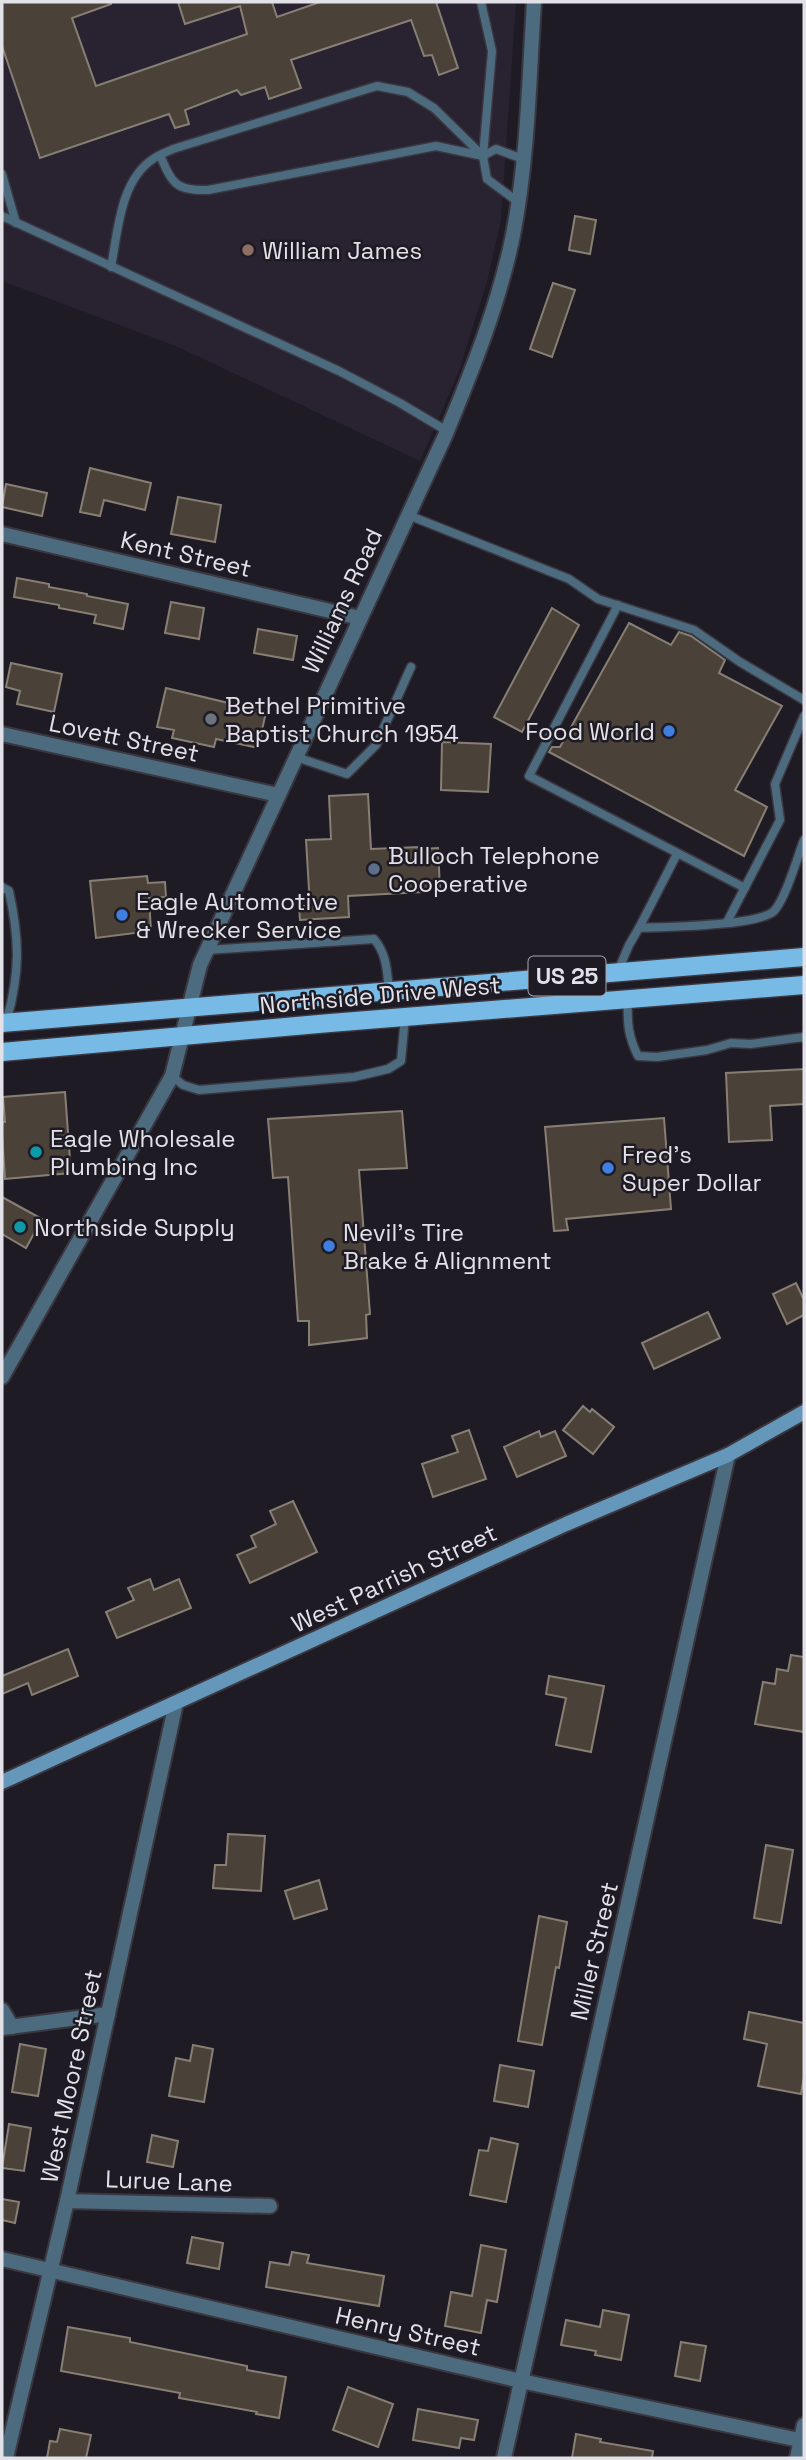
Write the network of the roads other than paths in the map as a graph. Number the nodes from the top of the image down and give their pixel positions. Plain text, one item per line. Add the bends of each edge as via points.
1 (481, 2) edge
2 (534, 2) edge
3 (160, 155) junction
4 (482, 156) junction
5 (523, 159) junction
6 (2, 174) edge
7 (518, 202) junction
8 (2, 215) edge
9 (16, 223) junction
10 (111, 267) junction
11 (447, 431) junction
12 (408, 515) junction
13 (2, 534) edge
14 (618, 605) junction
15 (360, 618) junction
16 (411, 667) dead end
17 (804, 700) edge
18 (804, 716) edge
19 (2, 734) edge
20 (296, 757) junction
21 (278, 795) junction
22 (804, 840) edge
23 (677, 854) junction
24 (2, 887) edge
25 (744, 888) junction
26 (727, 922) junction
27 (639, 928) junction
28 (207, 950) junction
29 (804, 957) edge
30 (618, 971) junction
31 (804, 985) edge
32 (389, 991) junction
33 (628, 1000) junction
34 (191, 1008) junction
35 (405, 1017) junction
36 (4, 1023) edge
37 (184, 1037) junction
38 (804, 1037) edge
39 (2, 1052) edge
40 (172, 1076) junction
41 (2, 1377) edge
42 (804, 1412) edge
43 (728, 1455) junction
44 (176, 1703) junction
45 (2, 1782) edge
46 (2, 2010) edge
47 (108, 2014) junction
48 (7, 2028) edge
49 (67, 2201) junction
50 (270, 2206) dead end
51 (2, 2259) edge
52 (49, 2269) junction
53 (521, 2381) junction
54 (803, 2436) edge
55 (6, 2458) edge
56 (504, 2458) edge
57 (797, 2458) edge

1 - 4 lane via 492,51
2 - 5 street, Williams Road
3 - 4 lane via 171,180 189,191 436,146
3 - 4 lane via 377,86 408,92 434,108
3 - 10 lane via 134,178 122,209
4 - 5 lane via 496,149
4 - 7 lane via 487,179
5 - 7 street, Williams Road
6 - 9 lane
7 - 11 street, Williams Road via 480,349
8 - 9 lane
9 - 10 lane
10 - 11 lane via 339,372
11 - 12 street, Williams Road
12 - 14 lane via 569,579 598,599
12 - 15 street, Williams Road
13 - 15 street, Kent Street
14 - 17 lane via 694,629
14 - 23 lane via 529,776
15 - 20 street, Williams Road
16 - 20 lane via 376,745 347,774
18 - 25 lane via 775,784 780,820
19 - 21 street, Lovett Street
20 - 21 street, Williams Road
21 - 28 street, Williams Road
22 - 26 lane via 779,905 771,914
23 - 25 lane
23 - 27 lane
24 - 36 lane via 9,891 19,957 13,1001
25 - 26 lane
26 - 27 lane
27 - 30 lane
28 - 32 lane via 373,939 386,961
28 - 34 street, Williams Road
29 - 30 main road, Northside Drive West / US 25
30 - 32 main road, Northside Drive West / US 25
31 - 33 main road, Northside Drive West / US 25
32 - 34 main road, Northside Drive West / US 25
33 - 35 main road, Northside Drive West / US 25
33 - 38 lane via 627,1029 638,1056
34 - 36 main road, Northside Drive West / US 25
34 - 37 street, Williams Road
35 - 37 main road, Northside Drive West / US 25
35 - 40 lane via 401,1061 388,1069 354,1077 199,1090
37 - 39 main road, Northside Drive West / US 25
37 - 40 street, Williams Road
40 - 41 street, Williams Road
42 - 43 street, West Parrish Street
43 - 44 street, West Parrish Street
43 - 53 street, Miller Street
44 - 45 street, West Parrish Street
44 - 47 street, West Moore Street
46 - 48 street
47 - 48 street
47 - 49 street, West Moore Street
49 - 50 street, Lurue Lane
49 - 52 street, West Moore Street
51 - 52 street, Henry Street
52 - 53 street, Henry Street
52 - 55 street, West Moore Street
53 - 54 street, Henry Street
53 - 56 street, Miller Street
54 - 57 street

